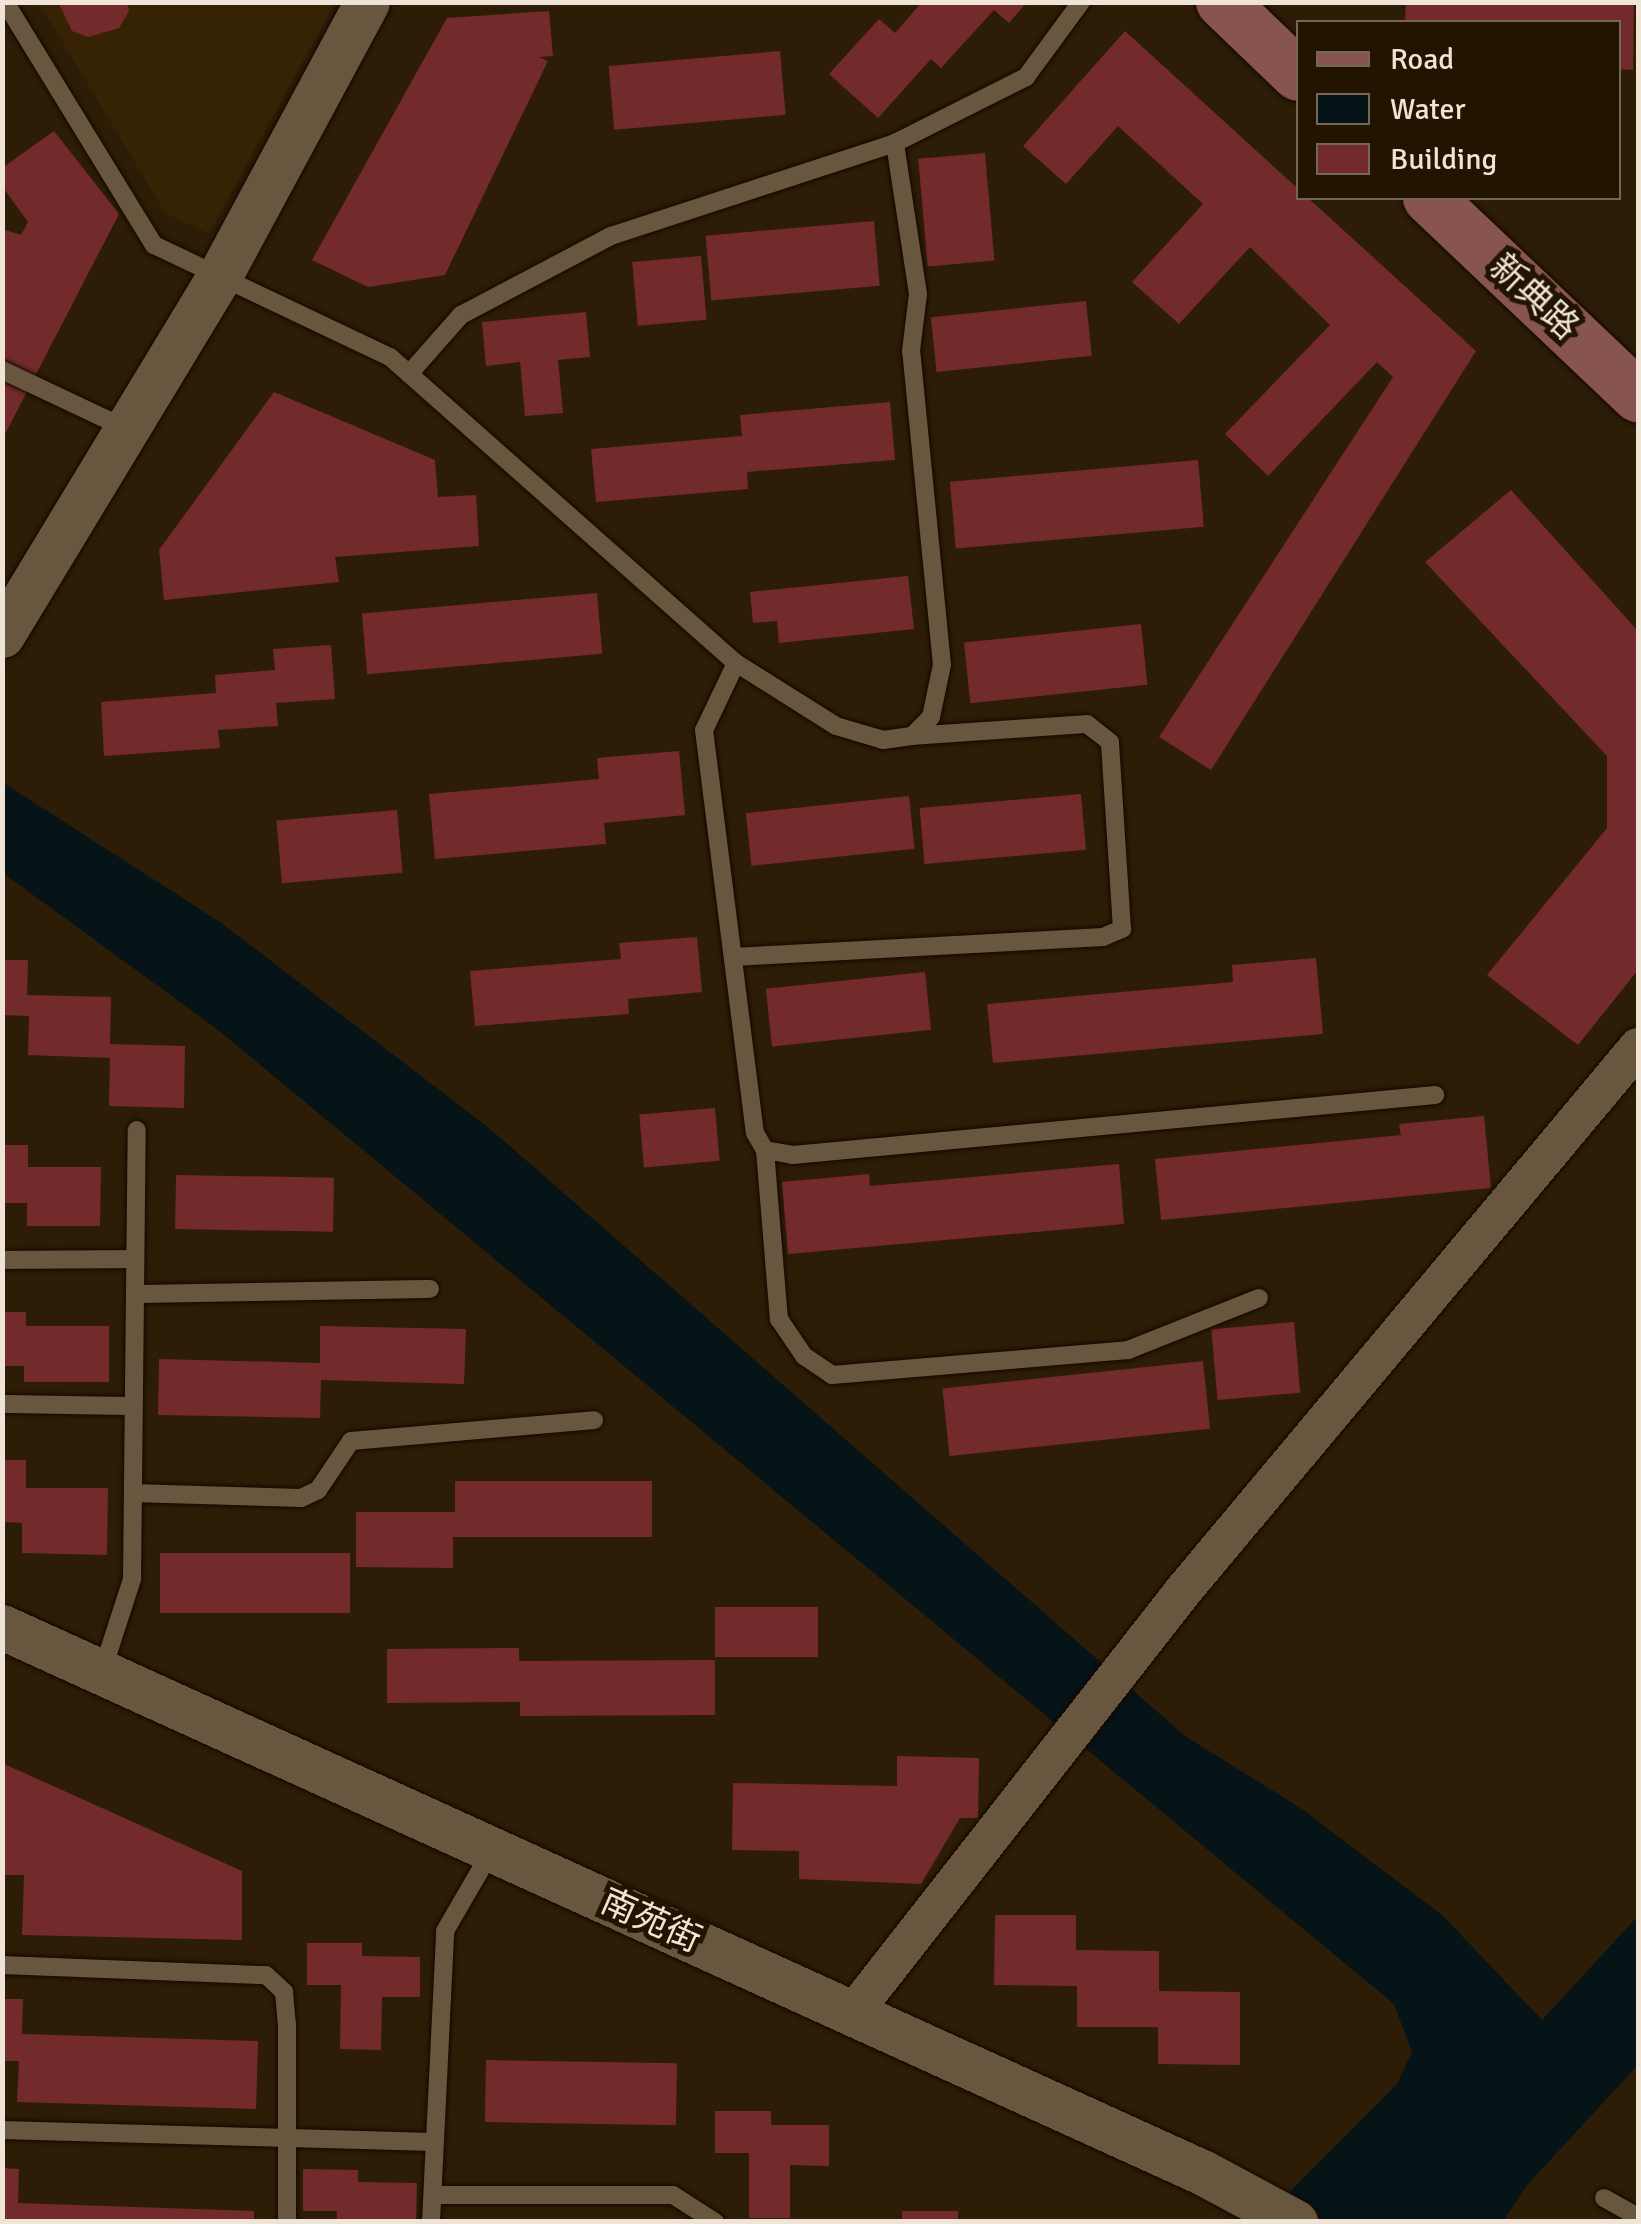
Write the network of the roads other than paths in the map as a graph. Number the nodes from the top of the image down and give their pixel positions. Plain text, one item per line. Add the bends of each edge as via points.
1 (5, 2) edge
2 (367, 2) edge
3 (1081, 2) edge
4 (1222, 2) edge
5 (1296, 73) edge
6 (895, 143) junction
7 (1430, 200) edge
8 (220, 276) junction
9 (2, 370) edge
10 (410, 374) junction
11 (1638, 396) edge
12 (128, 429) junction
13 (2, 635) edge
14 (736, 663) junction
15 (912, 736) junction
16 (733, 957) junction
17 (1638, 1047) edge
18 (1435, 1095) dead end
19 (136, 1130) dead end
20 (765, 1150) junction
21 (135, 1259) junction
22 (2, 1260) edge
23 (430, 1289) dead end
24 (135, 1294) junction
25 (1259, 1298) dead end
26 (2, 1404) edge
27 (134, 1406) junction
28 (594, 1420) dead end
29 (133, 1493) junction
30 (2, 1628) edge
31 (102, 1672) junction
32 (492, 1850) junction
33 (2, 1965) edge
34 (852, 2013) junction
35 (2, 2130) edge
36 (287, 2137) junction
37 (434, 2142) junction
38 (432, 2195) junction
39 (1604, 2198) dead end
40 (1638, 2217) edge
41 (287, 2222) edge
42 (431, 2222) edge
43 (715, 2222) edge
44 (1295, 2222) edge

1 - 8 lane via 154,245
2 - 8 street
3 - 6 lane via 1026,76
4 - 5 main road
6 - 10 lane via 611,236 461,314
6 - 15 lane via 918,294 910,351 942,665 938,702
7 - 11 main road, 新典路
8 - 10 lane via 390,357
8 - 12 street
9 - 12 lane
10 - 14 lane
12 - 13 street
14 - 15 lane via 836,726 883,740
14 - 16 lane via 704,730
15 - 16 lane via 1087,724 1110,742 1122,929 1104,937
16 - 20 lane via 755,1133
17 - 34 street via 1128,1662
18 - 20 lane via 793,1155
19 - 21 lane
20 - 25 lane via 779,1320 804,1356 832,1376 1128,1350
21 - 22 lane
21 - 24 lane
23 - 24 lane
24 - 27 lane
26 - 27 lane
27 - 29 lane
28 - 29 lane via 352,1440 318,1490 301,1498
29 - 31 lane via 127,1609
30 - 31 street, 南苑街
31 - 32 street, 南苑街
32 - 34 street, 南苑街
32 - 37 lane via 445,1931
33 - 36 lane via 266,1975 284,1992
34 - 44 street, 南苑街 via 1202,2172
35 - 36 lane
36 - 37 lane
36 - 41 lane
37 - 38 lane
38 - 42 lane
38 - 43 lane via 673,2195
39 - 40 lane

